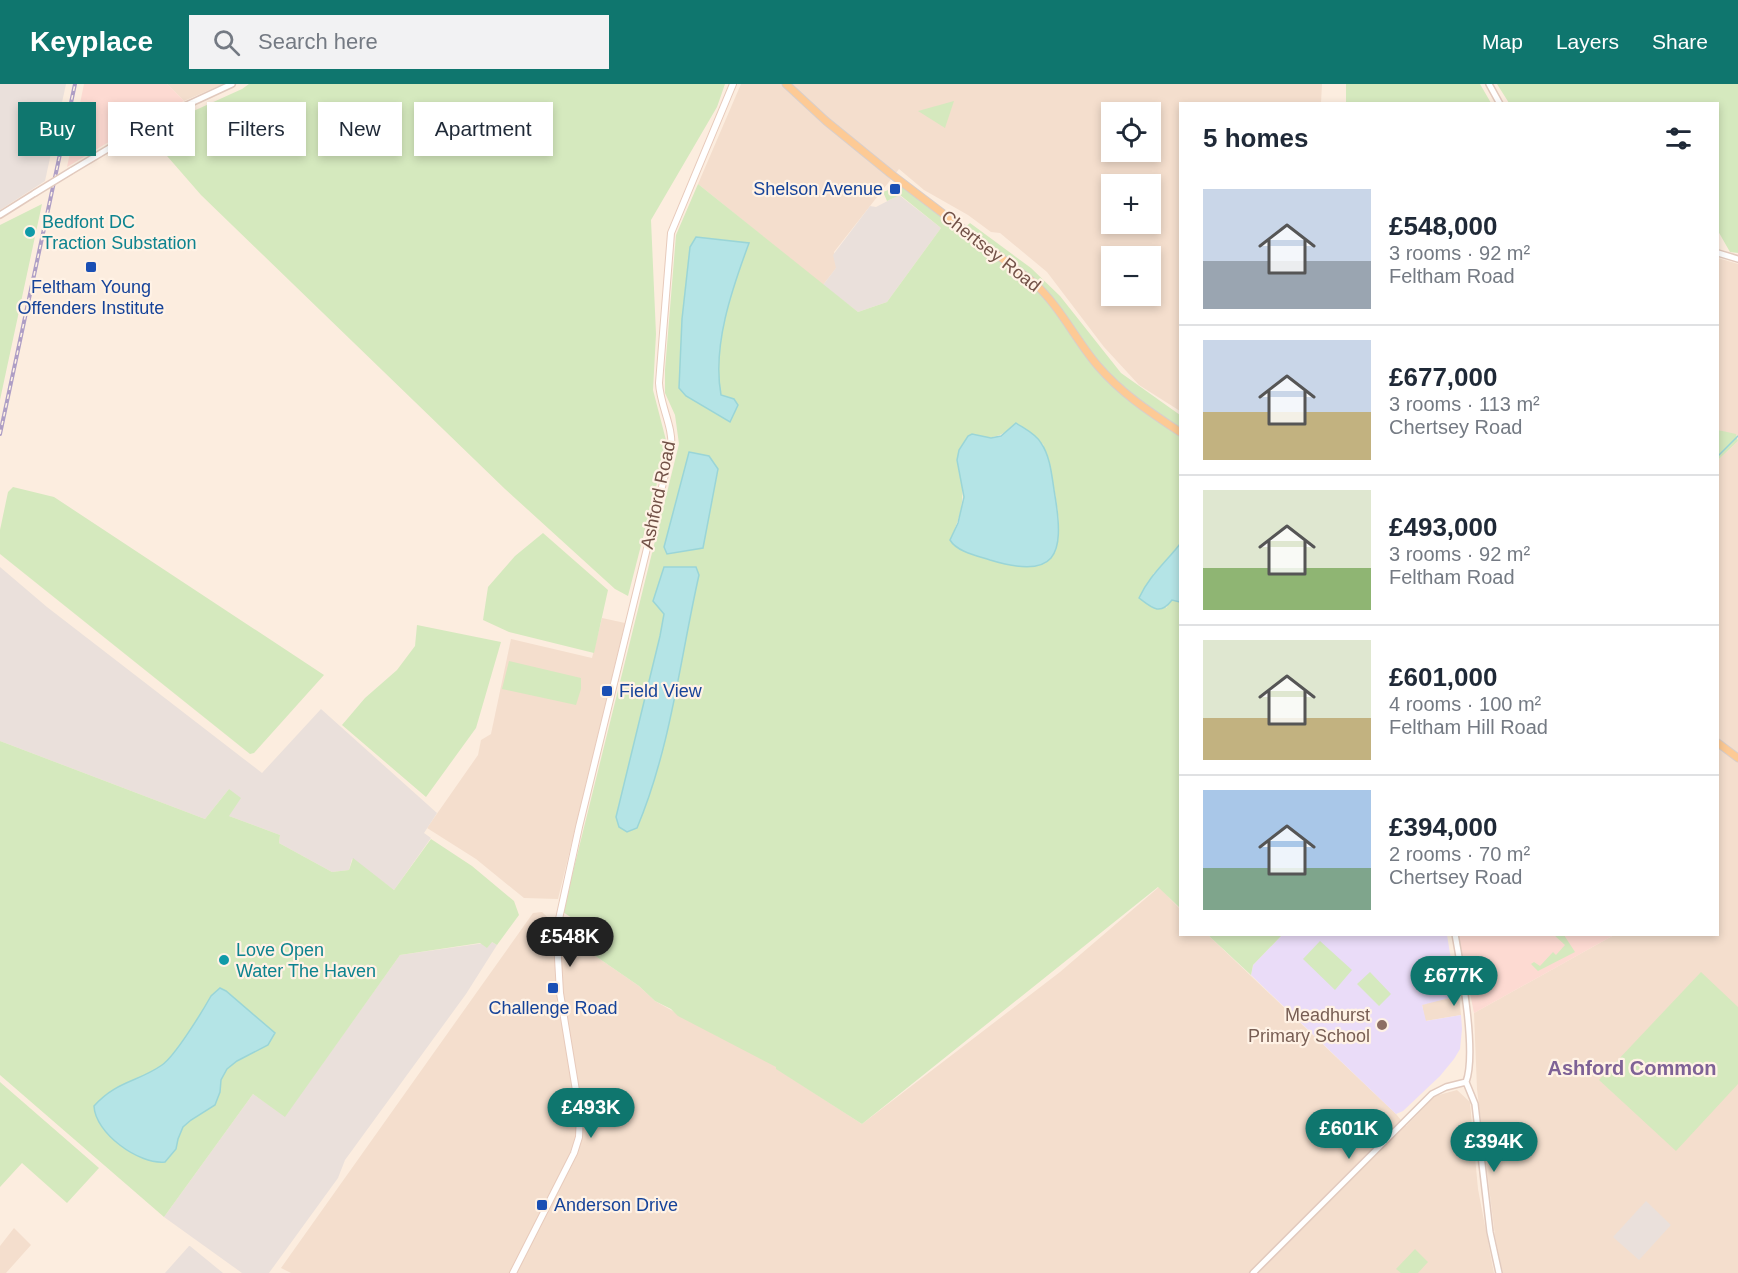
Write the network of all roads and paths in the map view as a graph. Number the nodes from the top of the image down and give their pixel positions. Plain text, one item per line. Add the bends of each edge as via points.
1 (232, 84) edge
2 (733, 84) edge
3 (786, 84) edge
4 (1489, 84) edge
5 (1499, 102) edge
6 (0, 215) edge
7 (1719, 253) edge
8 (1738, 259) edge
9 (1179, 431) edge
10 (1719, 744) edge
11 (1738, 758) edge
12 (1455, 936) edge
13 (1466, 1082) junction
14 (513, 1273) edge
15 (1253, 1273) edge
16 (1499, 1273) edge

1 - 6 street, bridge via 172,111
2 - 14 main road, Ashford Road via 671,233 659,383 671,450 561,910 560,993 580,1127 574,1153
3 - 9 main road, Chertsey Road via 891,174 1033,282 1105,375 1131,399
4 - 5 street
7 - 8 street
10 - 11 main road
12 - 13 street via 1469,1043
13 - 15 street via 1432,1094
13 - 16 street via 1475,1104

